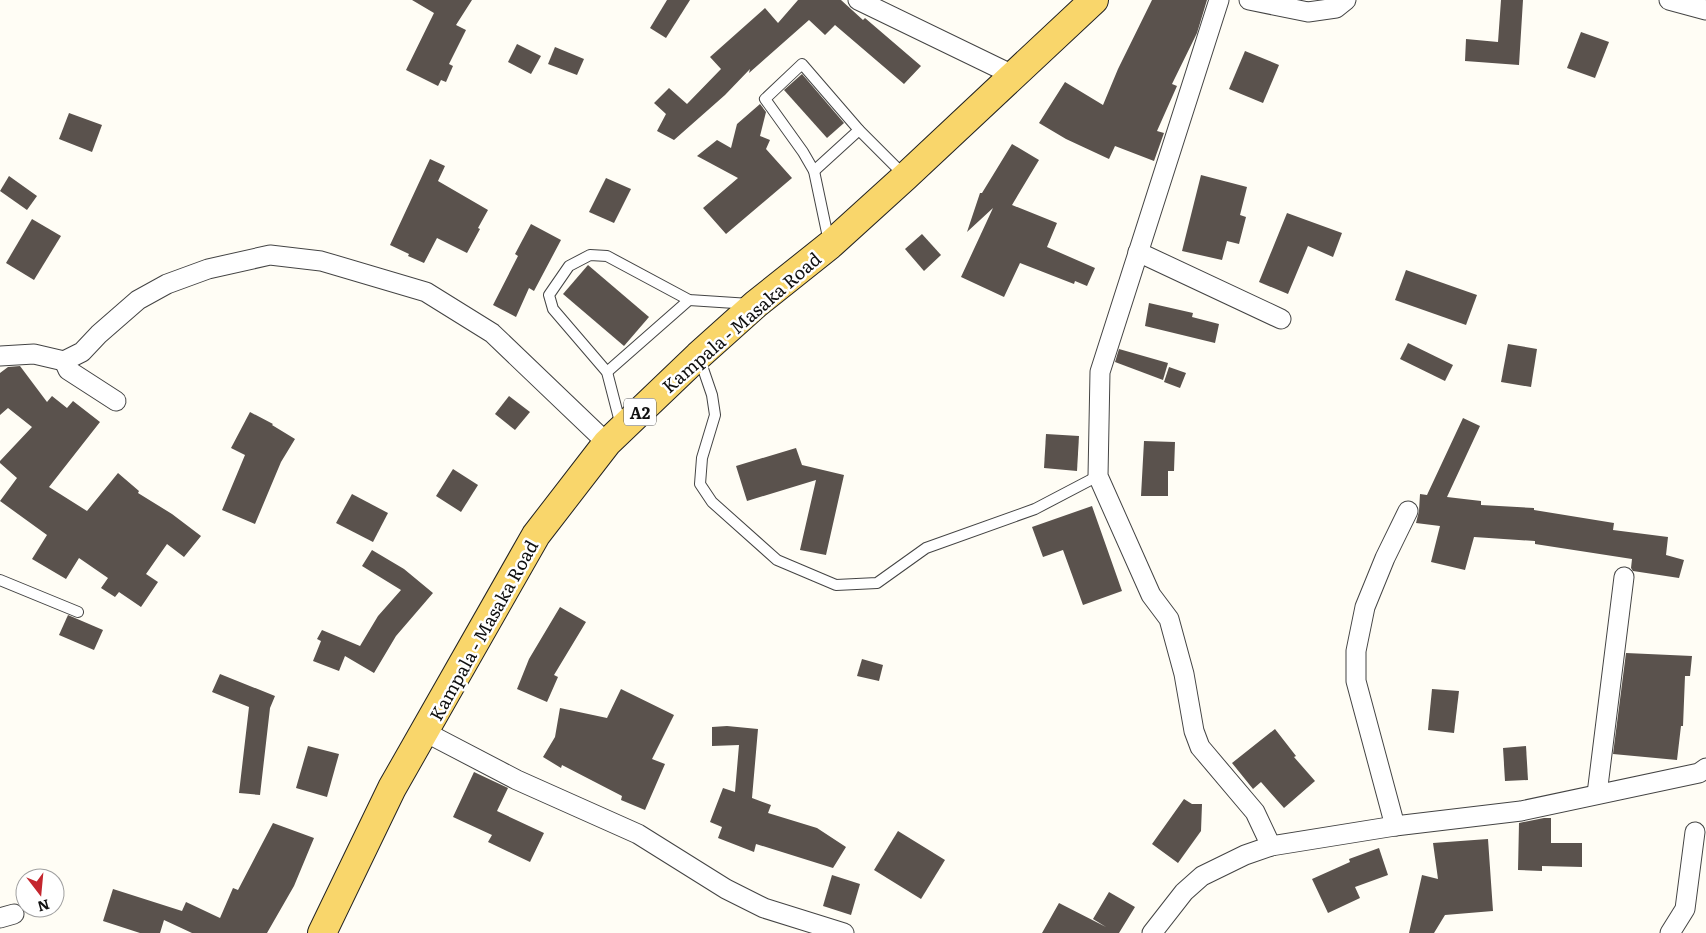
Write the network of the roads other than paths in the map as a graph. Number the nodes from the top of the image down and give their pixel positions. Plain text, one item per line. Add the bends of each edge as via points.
1 (858, 0) edge
2 (1094, 0) edge
3 (1219, 0) edge
4 (1249, 0) edge
5 (1346, 0) edge
6 (1669, 0) edge
7 (1706, 10) edge
8 (1015, 76) junction
9 (859, 130) junction
10 (814, 171) junction
11 (906, 177) junction
12 (830, 245) junction
13 (1138, 252) junction
14 (689, 300) junction
15 (756, 304) junction
16 (1281, 319) dead end
17 (0, 356) edge
18 (698, 356) junction
19 (64, 361) junction
20 (607, 372) junction
21 (116, 401) dead end
22 (614, 436) junction
23 (1098, 476) junction
24 (1408, 511) dead end
25 (1624, 577) dead end
26 (0, 580) edge
27 (78, 612) dead end
28 (426, 732) junction
29 (1706, 768) edge
30 (1597, 794) junction
31 (1395, 826) junction
32 (1696, 832) dead end
33 (1271, 846) junction
34 (322, 933) edge
35 (844, 933) edge
36 (1152, 933) edge
37 (1670, 933) edge

1 - 8 street
2 - 8 main road, Kampala - Masaka Road / A2
3 - 13 street
4 - 5 street via 1308,12 1336,8
6 - 7 street
8 - 11 main road, Kampala - Masaka Road / A2
9 - 10 lane
9 - 10 lane via 802,64 765,99
9 - 11 lane
10 - 12 lane
11 - 12 main road, Kampala - Masaka Road / A2
12 - 15 main road, Kampala - Masaka Road / A2
13 - 16 street
13 - 23 street via 1100,372
14 - 15 lane
14 - 20 lane
14 - 20 lane via 607,256 590,255 568,266 549,295 552,309
15 - 18 main road, Kampala - Masaka Road / A2
17 - 19 street via 34,354
18 - 22 main road, Kampala - Masaka Road / A2
18 - 23 lane via 715,414 702,458 700,484 712,502 777,560 836,584 876,583 926,548 1035,508
19 - 21 street via 68,370
19 - 22 street via 82,352 138,300 167,284 208,269 270,255 321,261 426,292 492,333
20 - 22 lane
22 - 28 main road, Kampala - Masaka Road / A2 via 536,535
23 - 33 street via 1151,595 1169,619 1200,747 1255,812
24 - 31 street via 1365,607 1356,651 1356,681
25 - 30 street
26 - 27 lane
28 - 34 main road, Kampala - Masaka Road / A2 via 392,788
28 - 35 street via 518,780 638,834 726,889 764,908
29 - 30 street via 1699,773
30 - 31 street via 1522,811
31 - 33 street
32 - 37 street via 1685,909
33 - 36 street via 1245,854 1202,876 1184,892

